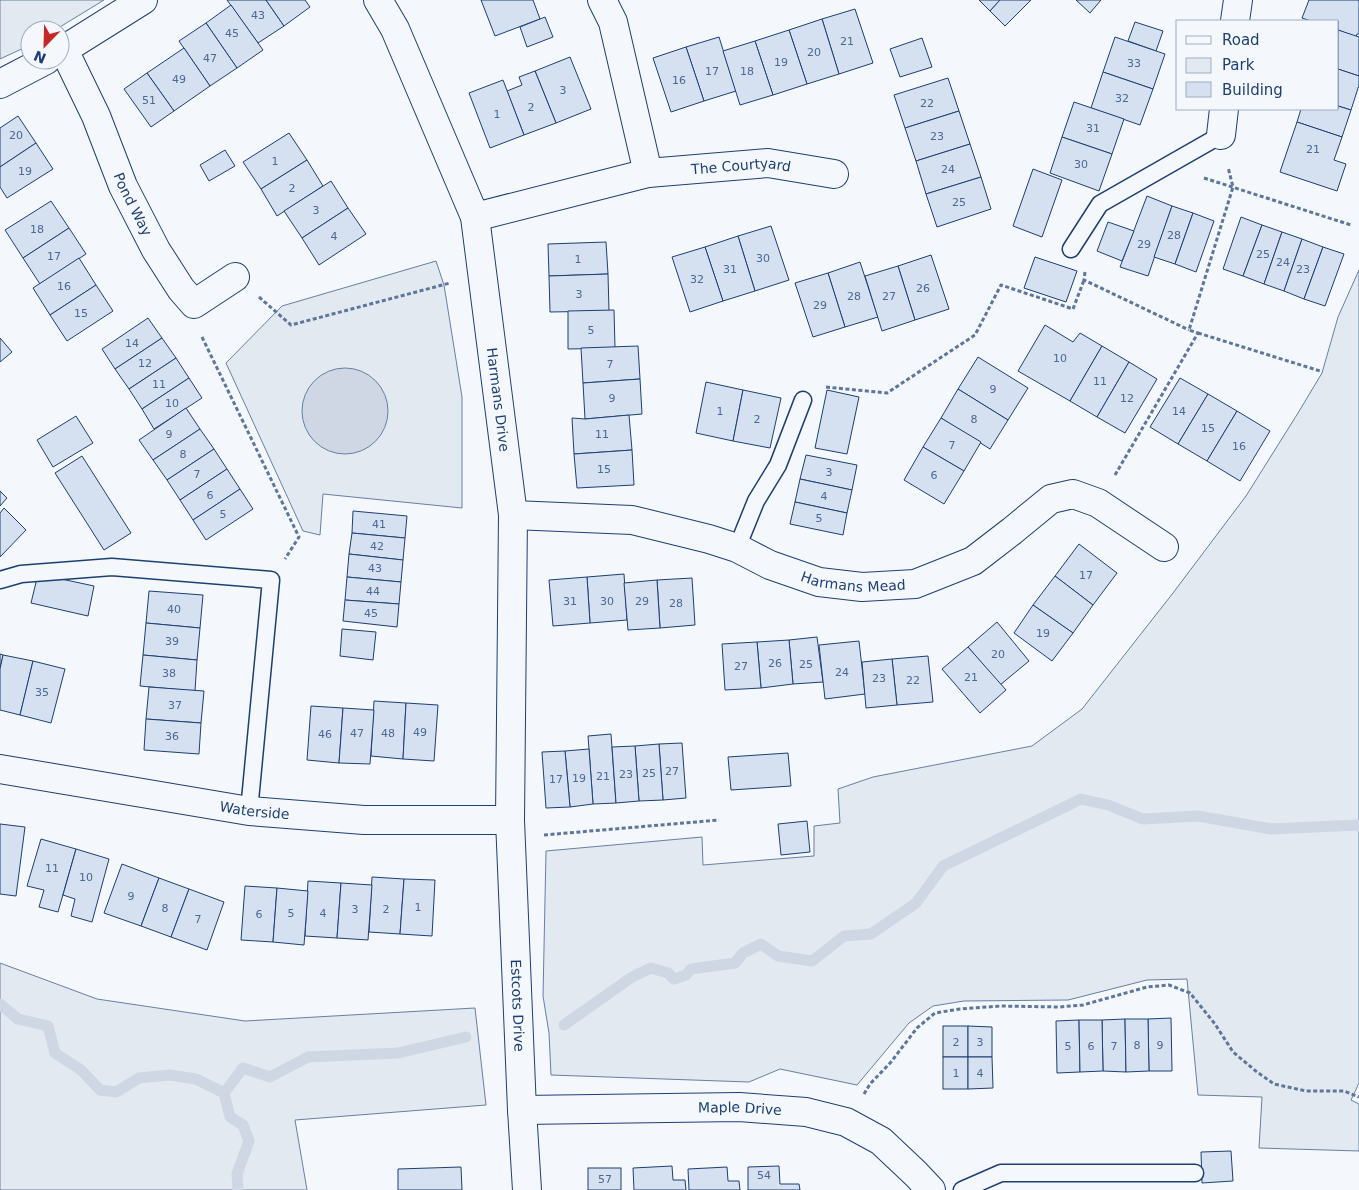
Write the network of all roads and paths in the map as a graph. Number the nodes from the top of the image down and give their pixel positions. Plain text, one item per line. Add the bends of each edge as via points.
1 (143, 0) edge
2 (378, 0) edge
3 (602, 0) edge
4 (1238, 0) edge
5 (1235, 20) edge
6 (70, 46) edge
7 (27, 70) edge
8 (67, 70) edge
9 (0, 84) edge
10 (1222, 122) edge
11 (1168, 166) junction
12 (648, 173) junction
13 (834, 174) dead end
14 (1233, 187) junction
15 (474, 217) junction
16 (1351, 225) dead end
17 (1071, 249) joint
18 (482, 275) junction
19 (235, 277) joint
20 (1084, 280) junction
21 (194, 304) junction
22 (1189, 330) junction
23 (1198, 333) junction
24 (1320, 371) dead end
25 (804, 400) joint
26 (1098, 503) junction
27 (513, 515) junction
28 (1164, 547) dead end
29 (737, 548) junction
30 (0, 580) edge
31 (271, 580) junction
32 (0, 769) edge
33 (249, 810) junction
34 (719, 820) dead end
35 (510, 829) junction
36 (1359, 1096) edge
37 (522, 1110) junction
38 (846, 1122) junction
39 (1195, 1173) dead end
40 (527, 1190) edge
41 (931, 1190) edge
42 (962, 1190) edge

1 - 6 street
2 - 15 street, Harmans Drive via 395,28
3 - 12 street via 613,22
4 - 5 street
7 - 9 street
8 - 21 street, Pond Way via 96,116 123,186 156,250
10 - 11 lane
10 - 14 path
11 - 14 path
11 - 17 lane via 1100,204
12 - 13 street, The Courtyard via 768,163
12 - 15 street, The Courtyard
14 - 16 path
14 - 22 path
15 - 18 street, Harmans Drive
17 - 20 path via 1086,266
18 - 19 path via 291,324
18 - 27 street, Harmans Drive
19 - 21 street
20 - 22 path
20 - 25 path via 1073,309 1002,285 975,335 887,393 811,385
21 - 31 path via 203,340 299,537
22 - 23 path
23 - 24 path
23 - 26 path
25 - 29 lane via 778,464 756,501
26 - 28 street, Harmans Mead
26 - 29 street, Harmans Mead via 1073,494 1051,499 973,560 915,584 862,587 819,582 770,565
27 - 29 street, Harmans Mead via 632,520
27 - 35 street, Harmans Drive
30 - 31 lane via 21,574 112,567
31 - 33 lane
32 - 33 street, Waterside
33 - 35 street, Waterside
34 - 35 path
35 - 37 street, Estcots Drive
36 - 38 path via 1344,1090 1306,1091 1274,1084 1233,1052 1190,993 1169,985 1147,987 1083,1005 1001,1006 935,1013 917,1028 870,1084
37 - 38 street, Maple Drive via 739,1107 806,1112
37 - 40 street, Estcots Drive
38 - 41 street, Maple Drive via 881,1141
39 - 42 lane via 1001,1173

